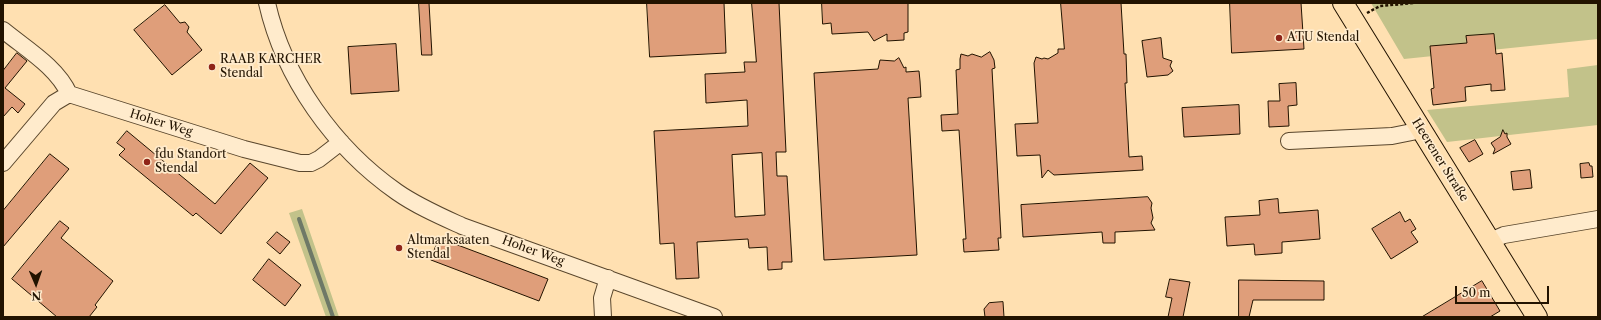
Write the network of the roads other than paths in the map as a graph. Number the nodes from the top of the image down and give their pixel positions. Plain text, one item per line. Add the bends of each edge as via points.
1 (266, 3) edge
2 (1343, 3) edge
3 (3, 30) edge
4 (69, 94) junction
5 (1420, 127) junction
6 (1289, 141) dead end
7 (341, 142) junction
8 (3, 163) edge
9 (1598, 219) edge
10 (1490, 241) junction
11 (608, 278) junction
12 (603, 317) edge
13 (714, 317) edge
14 (1538, 317) edge

1 - 7 street, Hoher Weg via 284,58 299,86
2 - 5 main road, Heerener Straße
3 - 4 street via 52,71
4 - 7 street, Hoher Weg via 244,149 300,163 310,163 319,159
4 - 8 street via 54,103
5 - 6 street via 1412,132 1392,136
5 - 10 main road, Heerener Straße
7 - 11 street, Hoher Weg via 377,177 403,196 439,216
9 - 10 street via 1504,235
10 - 14 main road, Heerener Straße
11 - 12 street via 602,298
11 - 13 street, Hoher Weg

